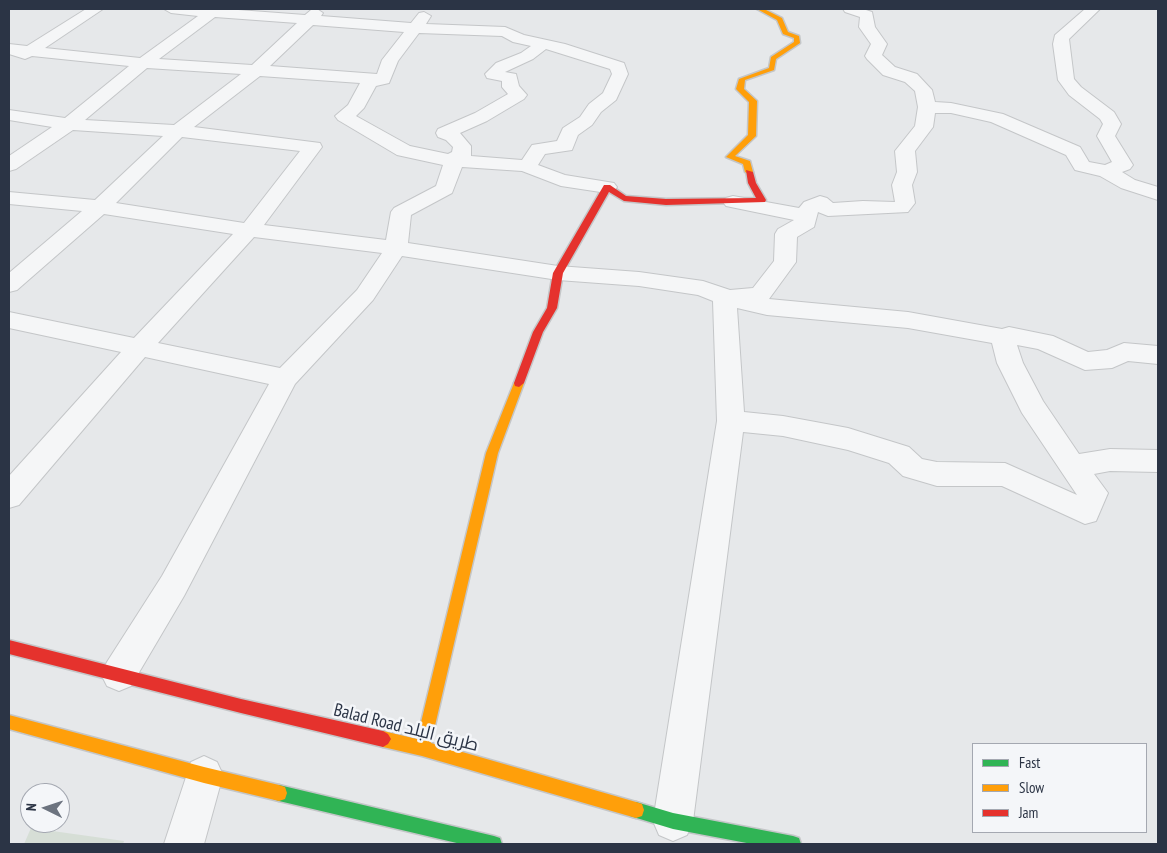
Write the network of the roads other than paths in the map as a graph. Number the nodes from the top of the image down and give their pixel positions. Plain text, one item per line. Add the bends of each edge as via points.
1 (96, 9) edge
2 (171, 9) edge
3 (431, 9) edge
4 (760, 9) edge
5 (850, 9) edge
6 (1093, 9) edge
7 (213, 11) edge
8 (314, 15) edge
9 (414, 28) junction
10 (540, 42) junction
11 (9, 49) edge
12 (30, 51) junction
13 (143, 63) junction
14 (9, 64) edge
15 (256, 71) junction
16 (383, 79) junction
17 (927, 107) junction
18 (9, 115) edge
19 (69, 124) junction
20 (178, 131) junction
21 (454, 161) junction
22 (9, 165) edge
23 (528, 166) junction
24 (1106, 171) junction
25 (607, 187) junction
26 (1158, 194) edge
27 (9, 198) edge
28 (733, 202) junction
29 (100, 207) junction
30 (806, 216) junction
31 (250, 230) junction
32 (396, 248) junction
33 (558, 273) junction
34 (9, 285) edge
35 (725, 298) junction
36 (9, 320) edge
37 (1002, 337) junction
38 (141, 346) junction
39 (1158, 354) edge
40 (285, 378) junction
41 (732, 421) junction
42 (1158, 461) edge
43 (1072, 466) junction
44 (9, 496) edge
45 (9, 647) edge
46 (120, 674) junction
47 (9, 722) edge
48 (422, 748) junction
49 (204, 775) junction
50 (673, 821) junction
51 (184, 844) edge
52 (494, 844) edge
53 (794, 844) edge

1 - 12 street
2 - 7 street
3 - 9 street
4 - 28 main road via 780,19 785,33 797,37 798,42 773,58 772,69 742,79 740,90 752,101 752,136 730,157 747,163 752,184 762,200
5 - 17 street via 867,15 867,27 879,44 874,56 889,71 911,78 923,90
6 - 24 street via 1061,38 1060,44 1066,80 1108,116 1112,124 1106,136 1123,164
7 - 8 street
7 - 13 street
8 - 9 street
8 - 15 street
9 - 10 street via 505,32 519,39
9 - 16 street via 390,60
10 - 21 street via 540,48 502,66 493,74 510,78 511,87 518,94 481,117 445,133 462,146 462,155 452,159
10 - 23 street via 618,66 620,74 610,96 595,108 586,121 570,132 565,146 539,149
11 - 12 street
12 - 13 street
12 - 14 street
13 - 15 street
13 - 19 street
15 - 16 street
15 - 20 street
16 - 21 street via 369,82 355,108 344,116 404,151
17 - 24 street via 951,108 997,118 1073,151 1082,166
17 - 30 street via 924,127 905,151 907,172 902,185 905,203 901,208 828,210 820,202 811,206
18 - 19 street
19 - 20 street
19 - 22 street
20 - 29 street
20 - 31 street via 313,147
21 - 23 street
21 - 32 street via 446,189 401,212
23 - 25 street via 562,180
24 - 26 street via 1128,184
25 - 28 main road via 624,198
25 - 33 main road
27 - 29 street
28 - 30 street
29 - 31 street
29 - 34 street
30 - 35 street via 806,222 786,234 785,262 760,295
31 - 32 street
31 - 38 street
32 - 33 street
32 - 40 street via 365,295
33 - 35 street via 703,288
33 - 48 main road via 552,308 538,332 492,453
35 - 37 street via 786,309 934,323
35 - 41 street
36 - 38 street
37 - 39 street via 1009,335 1044,342 1085,361 1112,359 1124,352
37 - 43 street via 1010,363 1032,406
38 - 40 street
38 - 44 street
40 - 46 street via 173,586
41 - 43 street via 783,426 848,439 899,455 913,468 937,474 1011,476 1085,512 1093,493
41 - 50 street
42 - 43 street via 1110,460
45 - 46 main road, Balad Road طريق البلد
46 - 48 main road, Balad Road طريق البلد
47 - 49 main road
48 - 50 main road, Balad Road طريق البلد
49 - 51 street
49 - 52 main road
50 - 53 main road, Balad Road طريق البلد

